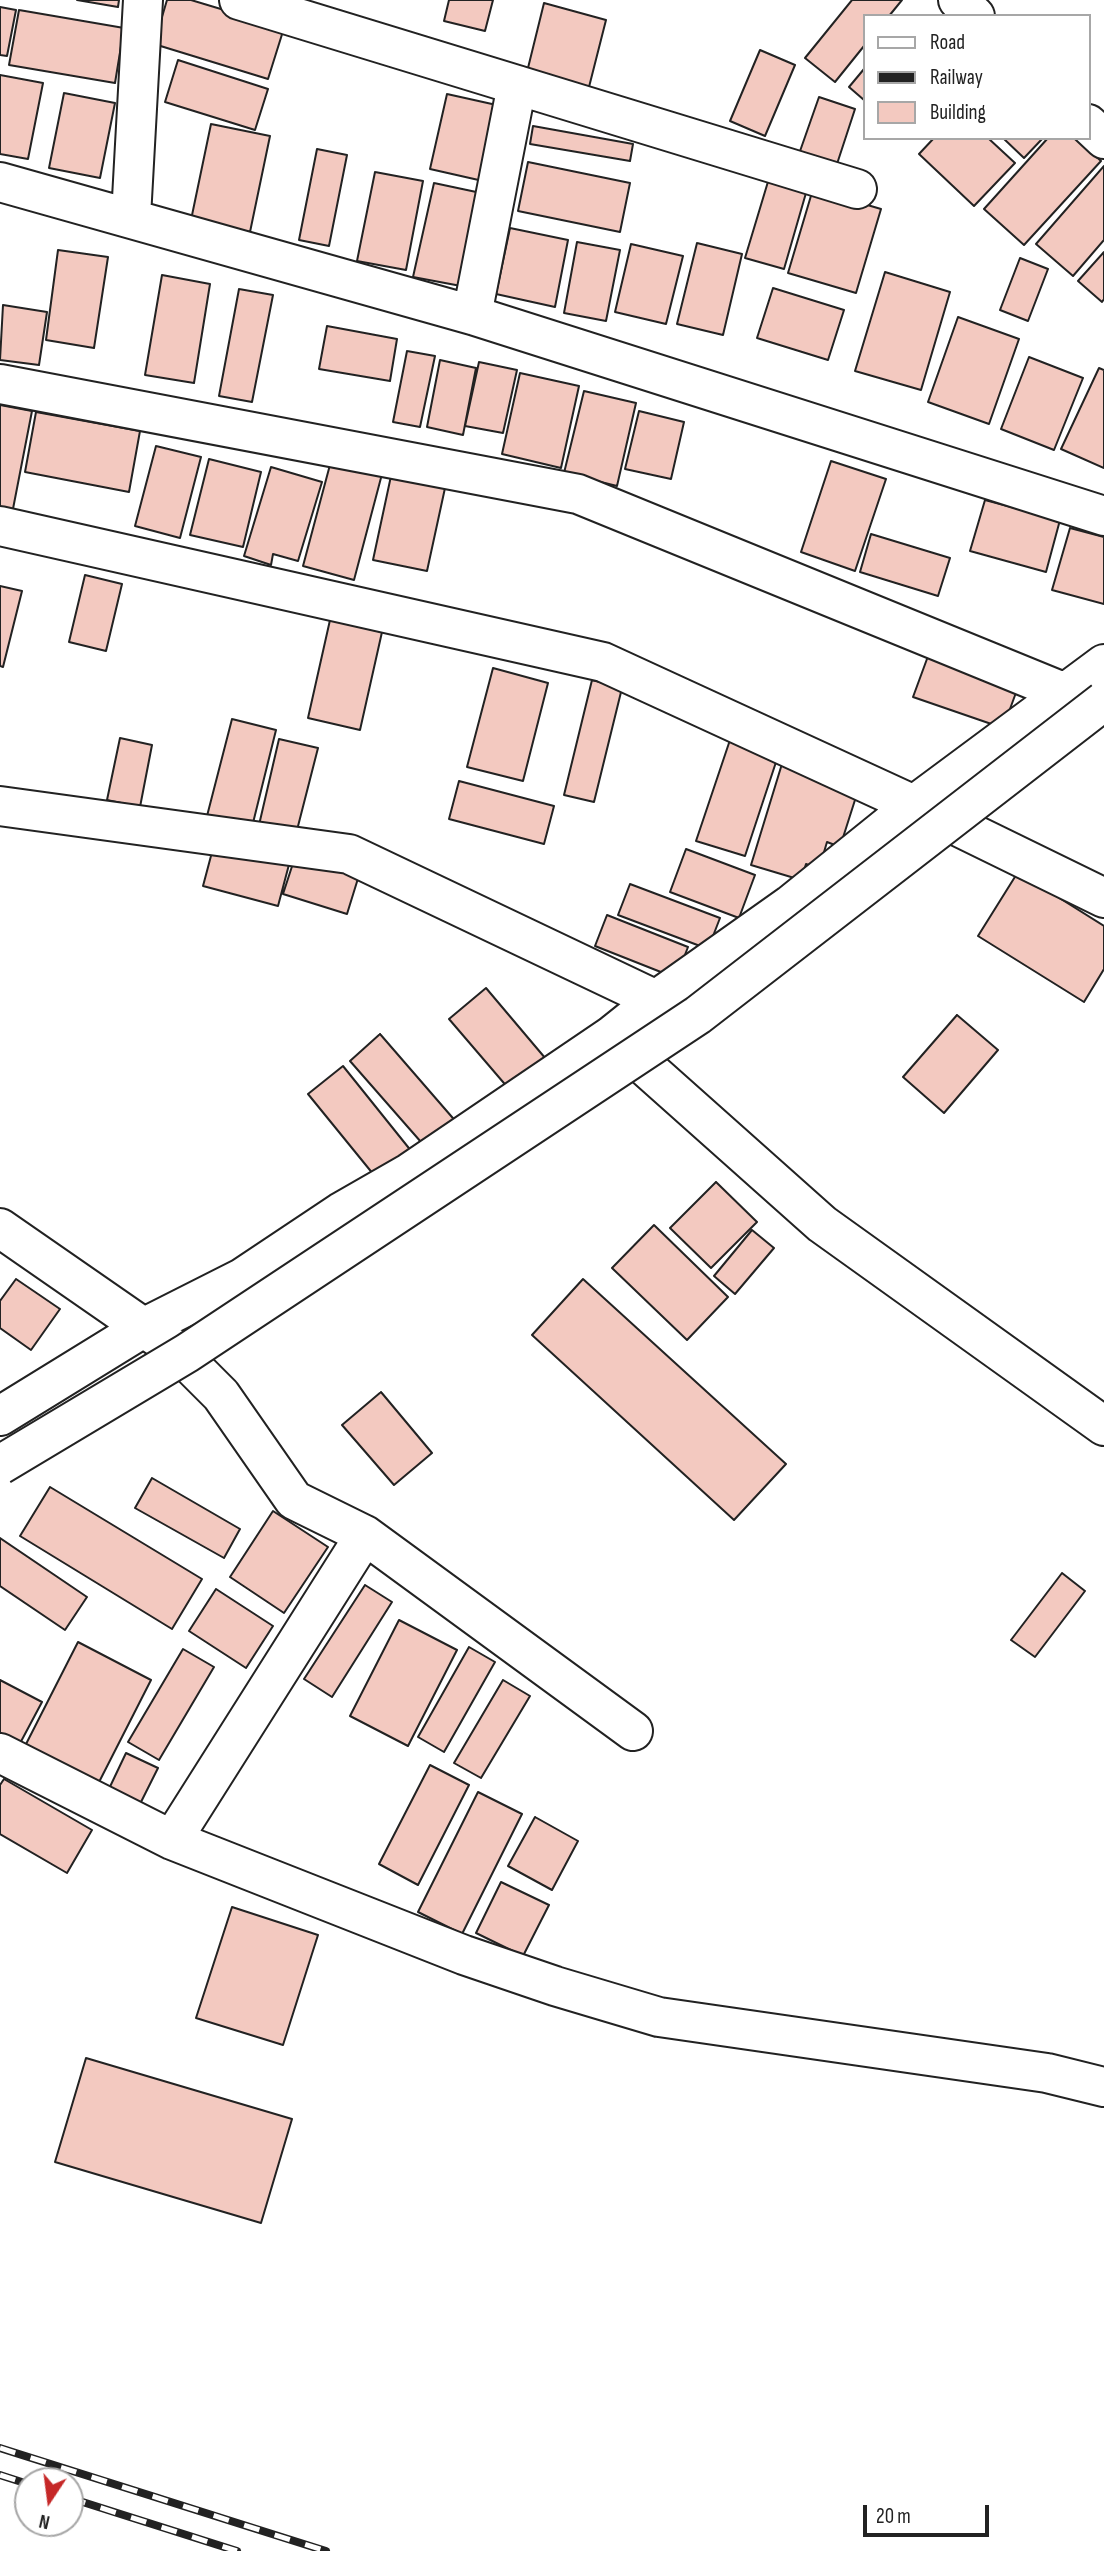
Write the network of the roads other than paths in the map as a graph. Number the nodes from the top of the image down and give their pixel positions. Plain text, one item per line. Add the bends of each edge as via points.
1 (142, 0) edge
2 (239, 0) edge
3 (958, 0) edge
4 (973, 14) edge
5 (517, 85) junction
6 (1090, 126) edge
7 (1104, 139) edge
8 (0, 182) edge
9 (857, 189) dead end
10 (131, 217) junction
11 (472, 315) junction
12 (0, 384) edge
13 (1104, 516) edge
14 (0, 526) edge
15 (1104, 664) edge
16 (1086, 697) edge
17 (914, 805) junction
18 (0, 806) edge
19 (1104, 898) edge
20 (656, 1000) junction
21 (611, 1036) junction
22 (0, 1228) edge
23 (143, 1328) junction
24 (0, 1416) edge
25 (1104, 1426) edge
26 (0, 1465) edge
27 (365, 1535) junction
28 (633, 1731) dead end
29 (0, 1753) edge
30 (172, 1840) junction
31 (1104, 2087) edge

1 - 10 street
2 - 5 street
3 - 4 street
5 - 9 street
5 - 11 street
6 - 7 street
8 - 10 street
10 - 11 street
11 - 13 street
12 - 16 street via 578,494
14 - 17 street via 603,662
15 - 16 street
16 - 17 street
16 - 26 street, bridge via 698,1015 187,1353
17 - 19 street
17 - 20 street via 790,905
18 - 20 street via 349,854
20 - 21 street
21 - 23 street via 409,1173 242,1278
21 - 25 street via 822,1224
22 - 23 street
23 - 24 street
23 - 27 street via 176,1350 221,1395 294,1500
27 - 28 street
27 - 30 street
29 - 30 street
30 - 31 street via 464,1955 659,2017 1047,2073

